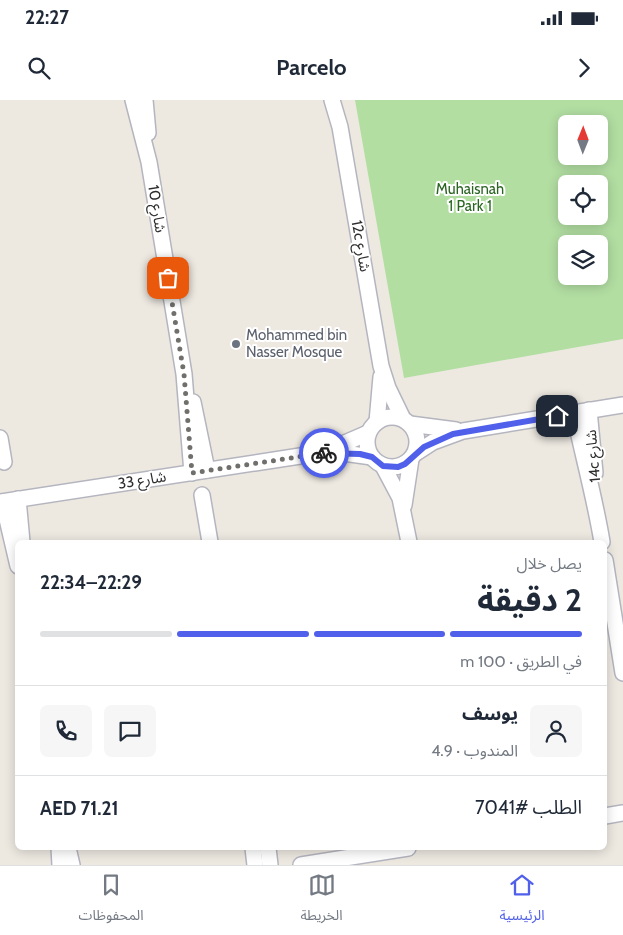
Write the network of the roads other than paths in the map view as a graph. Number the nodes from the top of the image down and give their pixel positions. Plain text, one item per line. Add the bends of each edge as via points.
1 (133, 100) edge
2 (145, 100) edge
3 (332, 100) edge
4 (340, 100) edge
5 (340, 127) junction
6 (149, 162) junction
7 (381, 366) junction
8 (184, 374) junction
9 (623, 405) edge
10 (582, 412) junction
11 (407, 422) junction
12 (372, 428) junction
13 (463, 431) junction
14 (0, 438) edge
15 (313, 454) junction
16 (413, 456) junction
17 (377, 461) junction
18 (4, 462) dead end
19 (207, 470) junction
20 (192, 473) junction
21 (202, 495) dead end
22 (7, 501) edge
23 (404, 510) junction
24 (21, 540) edge
25 (210, 540) edge
26 (409, 540) edge
27 (602, 540) edge
28 (15, 548) edge
29 (607, 573) edge
30 (623, 673) edge
31 (623, 813) edge
32 (607, 816) edge
33 (59, 850) edge
34 (68, 850) edge
35 (253, 850) edge
36 (268, 850) edge
37 (395, 850) edge
38 (60, 865) edge
39 (72, 865) edge
40 (255, 865) edge
41 (270, 865) edge
42 (301, 865) edge

1 - 6 street, شارع 10
2 - 6 street, شارع 10
3 - 5 street, 12c شارع
4 - 5 street, 12c شارع
5 - 7 street, 12c شارع
6 - 8 street, شارع 10
7 - 11 street, 12c شارع via 388,388
7 - 12 street, 12c شارع via 381,388
8 - 19 street, شارع 10
8 - 20 street, شارع 10
9 - 10 street
10 - 13 street
10 - 27 street, 14c شارع via 585,465 596,502
11 - 12 street via 394,417
11 - 13 street
11 - 16 street via 418,438
12 - 15 street, شارع 33 via 341,445
12 - 17 street via 366,442
13 - 16 street via 433,442
14 - 18 street
15 - 17 street, شارع 33 via 336,452
15 - 19 street, شارع 33
16 - 17 street via 398,467
16 - 23 street
17 - 23 street via 395,487
19 - 20 street, شارع 33
20 - 22 street, شارع 33
21 - 25 street
22 - 24 street
22 - 28 street
23 - 26 street
29 - 30 street
31 - 32 street
33 - 38 street
34 - 39 street
35 - 40 street
36 - 41 street
37 - 42 street

